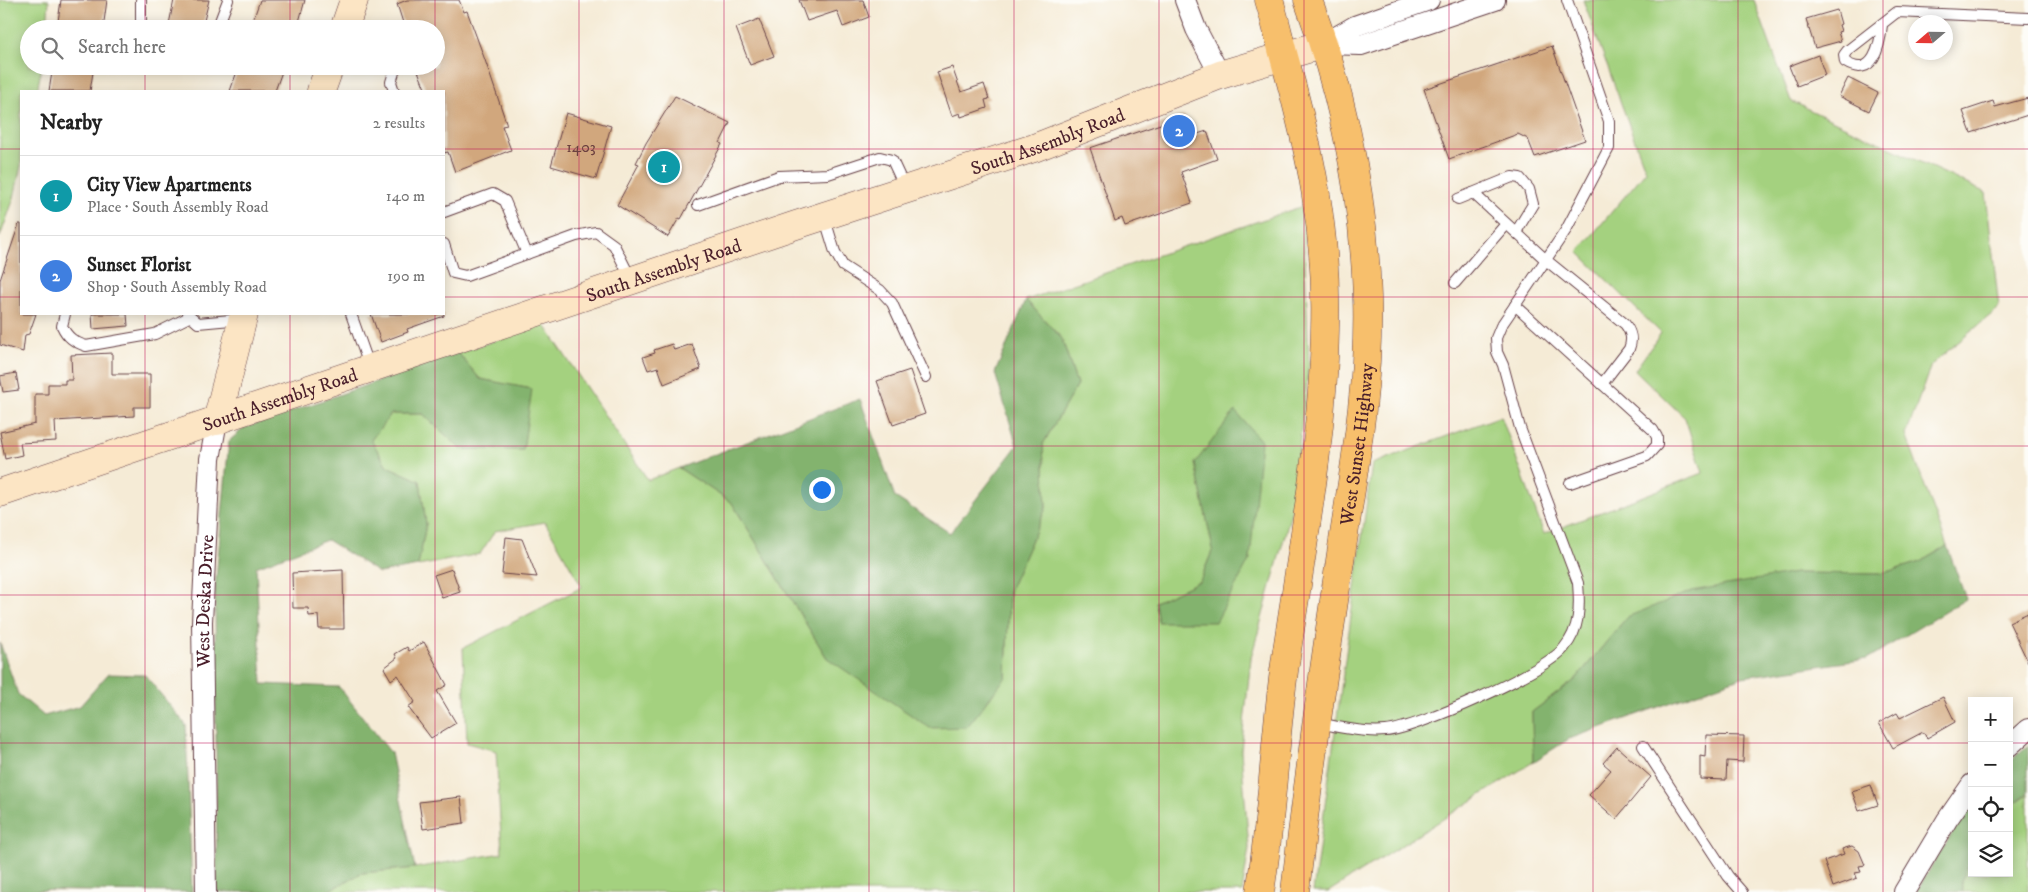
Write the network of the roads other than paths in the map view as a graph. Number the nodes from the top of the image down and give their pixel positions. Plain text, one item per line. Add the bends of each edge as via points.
1 (141, 0) edge
2 (228, 0) edge
3 (354, 0) edge
4 (1185, 0) edge
5 (1268, 0) edge
6 (1308, 0) edge
7 (1429, 0) edge
8 (1495, 0) edge
9 (1567, 0) edge
10 (2028, 18) edge
11 (142, 20) edge
12 (220, 20) edge
13 (347, 20) edge
14 (1882, 25) dead end
15 (1324, 44) junction
16 (1284, 57) junction
17 (327, 75) edge
18 (393, 75) edge
19 (1220, 75) junction
20 (321, 90) edge
21 (394, 90) edge
22 (906, 189) junction
23 (1473, 193) junction
24 (1458, 199) dead end
25 (698, 205) dead end
26 (445, 212) edge
27 (824, 215) junction
28 (1506, 224) junction
29 (1516, 232) junction
30 (445, 247) edge
31 (527, 254) junction
32 (1546, 260) junction
33 (632, 280) junction
34 (1454, 282) dead end
35 (1515, 305) junction
36 (65, 315) edge
37 (188, 315) edge
38 (351, 315) edge
39 (243, 316) edge
40 (370, 369) junction
41 (926, 377) dead end
42 (1602, 384) junction
43 (217, 421) junction
44 (1570, 483) dead end
45 (0, 493) edge
46 (1316, 723) junction
47 (2028, 729) edge
48 (2013, 742) edge
49 (1643, 746) dead end
50 (1970, 787) edge
51 (206, 892) edge
52 (1260, 892) edge
53 (1295, 892) edge
54 (1742, 892) edge
55 (1904, 892) edge

1 - 11 lane
2 - 12 lane
3 - 13 street
4 - 19 street
5 - 16 main road, West Sunset Highway
6 - 15 main road, West Sunset Highway
7 - 15 street, South Assembly Road via 1355,26
8 - 15 street, South Assembly Road via 1361,45
9 - 32 lane via 1610,122 1611,135 1609,148 1584,199
10 - 14 lane via 1897,12
15 - 16 street, South Assembly Road
15 - 46 main road, West Sunset Highway via 1354,172 1364,240 1367,300 1360,434
16 - 19 street, South Assembly Road
16 - 52 main road, West Sunset Highway via 1306,137 1318,203 1324,257 1325,330 1318,432 1277,720
17 - 20 street
18 - 21 lane
19 - 22 street, South Assembly Road via 1034,148
22 - 25 lane via 892,160 880,157 828,174 780,176
22 - 27 street, South Assembly Road
23 - 24 lane
23 - 28 lane
23 - 29 lane via 1520,178 1526,184 1533,204
26 - 31 lane via 492,194 505,201
27 - 33 street, South Assembly Road
27 - 41 lane via 843,266 880,290 892,303
28 - 29 lane
28 - 34 lane
29 - 32 lane
30 - 31 lane via 453,273 466,276
31 - 33 lane via 596,232 614,245
32 - 35 lane
32 - 42 lane via 1630,331 1629,348
33 - 40 street, South Assembly Road
35 - 42 lane
35 - 46 lane via 1496,338 1497,352 1520,428 1578,584 1580,609 1576,627 1564,648 1548,662 1519,679 1418,723 1386,731
36 - 37 lane via 62,326 66,334 86,346 155,334
37 - 39 lane via 198,322
38 - 40 lane
39 - 43 street, West Deska Drive
40 - 43 street, South Assembly Road
42 - 44 lane via 1653,430 1657,445 1647,456
43 - 45 street, South Assembly Road
43 - 51 street, West Deska Drive via 210,459 202,622
46 - 53 main road, West Sunset Highway
47 - 48 street
49 - 54 lane via 1728,876
50 - 55 street

